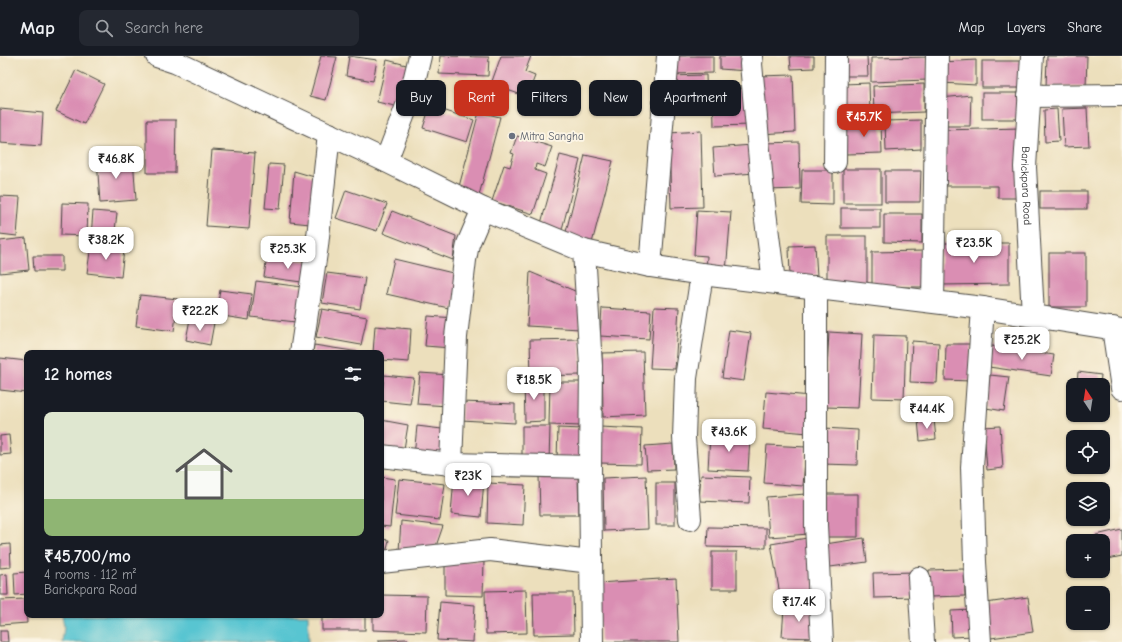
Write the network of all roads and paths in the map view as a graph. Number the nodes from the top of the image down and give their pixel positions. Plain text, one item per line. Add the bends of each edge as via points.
1 (420, 56) edge
2 (668, 56) edge
3 (752, 56) edge
4 (836, 56) edge
5 (937, 56) edge
6 (1032, 56) edge
7 (169, 58) edge
8 (1122, 95) edge
9 (1029, 96) junction
10 (329, 134) junction
11 (386, 161) junction
12 (835, 162) dead end
13 (483, 209) junction
14 (584, 251) junction
15 (650, 266) junction
16 (702, 274) junction
17 (774, 282) junction
18 (816, 287) junction
19 (933, 301) junction
20 (983, 308) junction
21 (1033, 315) junction
22 (1117, 329) edge
23 (301, 350) edge
24 (1122, 388) edge
25 (384, 456) edge
26 (451, 464) junction
27 (590, 467) junction
28 (690, 519) dead end
29 (384, 562) edge
30 (591, 562) junction
31 (919, 578) dead end
32 (592, 642) edge
33 (822, 642) edge
34 (924, 642) edge
35 (980, 642) edge

1 - 11 street via 410,98
2 - 15 street
3 - 17 street via 764,204
4 - 12 street
5 - 19 street
6 - 9 street, Barickpara Road
7 - 10 street
8 - 9 street
9 - 21 street, Barickpara Road via 1026,167
10 - 11 street
10 - 23 street via 317,246
11 - 13 street
13 - 14 street
13 - 26 street via 465,260 456,337
14 - 15 street
14 - 27 street via 590,366
15 - 16 street
16 - 17 street
16 - 28 street via 686,378 684,438
17 - 18 street
18 - 19 street
18 - 33 street via 816,525
19 - 20 street
20 - 21 street
20 - 35 street via 972,467
21 - 22 street
22 - 24 street
25 - 26 street
26 - 27 street
27 - 30 street
29 - 30 street via 490,550
30 - 32 street
31 - 34 street

